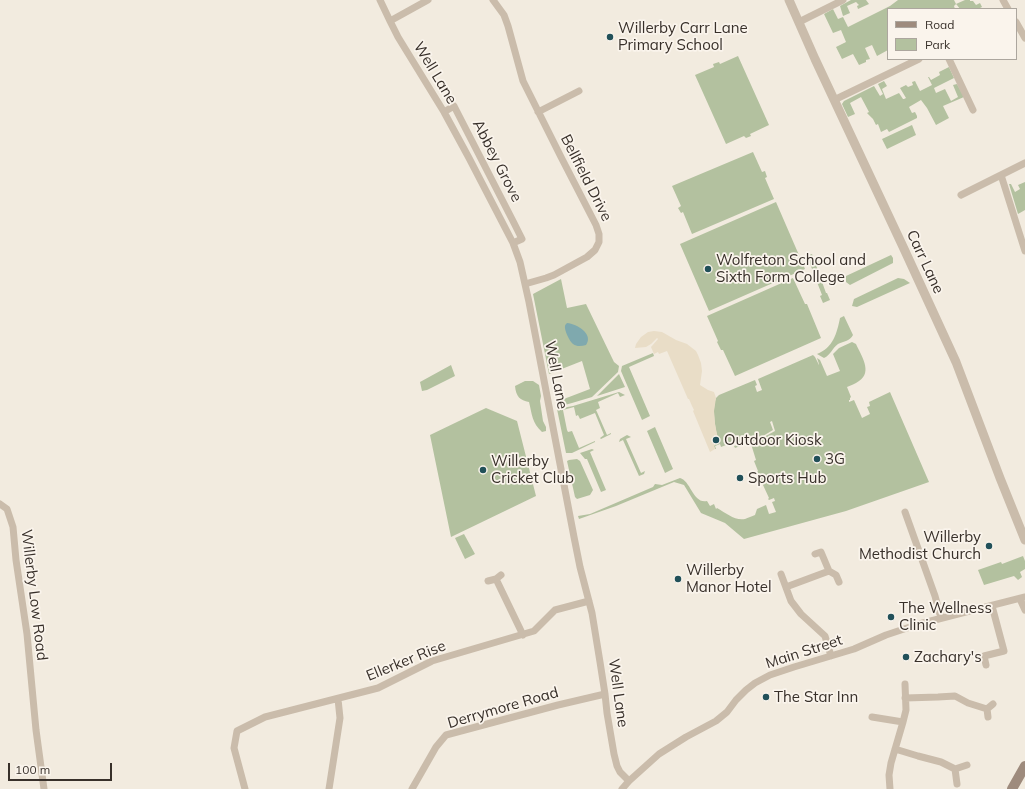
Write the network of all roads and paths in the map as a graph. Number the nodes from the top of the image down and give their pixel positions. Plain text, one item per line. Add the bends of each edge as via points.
1 (380, 0) edge
2 (428, 0) edge
3 (492, 0) edge
4 (789, 0) edge
5 (843, 0) edge
6 (390, 21) junction
7 (799, 22) junction
8 (1017, 24) edge
9 (1025, 38) edge
10 (917, 60) edge
11 (949, 60) edge
12 (579, 92) dead end
13 (834, 100) junction
14 (973, 110) dead end
15 (444, 112) junction
16 (538, 112) junction
17 (1025, 163) edge
18 (1001, 175) junction
19 (961, 195) dead end
20 (513, 243) junction
21 (1025, 251) edge
22 (525, 284) junction
23 (0, 504) edge
24 (905, 512) dead end
25 (1025, 540) edge
26 (815, 554) dead end
27 (829, 571) junction
28 (781, 574) dead end
29 (495, 578) dead end
30 (838, 582) dead end
31 (786, 587) junction
32 (1023, 598) edge
33 (590, 601) junction
34 (992, 606) junction
35 (1025, 610) edge
36 (941, 618) junction
37 (523, 635) junction
38 (831, 656) junction
39 (986, 665) dead end
40 (905, 684) dead end
41 (605, 694) junction
42 (906, 698) junction
43 (338, 699) junction
44 (872, 717) dead end
45 (988, 717) dead end
46 (903, 722) junction
47 (895, 749) junction
48 (967, 765) dead end
49 (1025, 766) edge
50 (955, 769) junction
51 (629, 781) junction
52 (957, 784) dead end
53 (44, 789) edge
54 (245, 789) edge
55 (329, 789) edge
56 (412, 789) edge
57 (622, 789) edge
58 (890, 789) edge
59 (1012, 789) edge

1 - 6 street, Well Lane
2 - 6 street
3 - 16 street, Bellfield Drive via 504,15 523,81
4 - 7 street, Carr Lane
5 - 7 street
6 - 15 street, Well Lane
7 - 13 street, Carr Lane
8 - 9 street
10 - 13 street
11 - 14 street
12 - 16 street
13 - 25 street, Carr Lane via 956,362
15 - 20 street, Well Lane
15 - 20 street, Abbey Grove via 454,106 523,242
16 - 22 street, Bellfield Drive via 596,225 599,242 587,257 554,275
17 - 18 street
18 - 19 street
18 - 21 street
20 - 22 street, Well Lane
22 - 33 street, Well Lane via 575,545
23 - 53 street, Willerby Low Road via 7,509 13,527
24 - 36 street
26 - 27 street via 821,552
27 - 30 street via 836,575
27 - 31 street
28 - 31 street
29 - 37 street
31 - 38 street via 791,601 799,612 825,636
32 - 34 street, Main Street
32 - 35 street
33 - 37 street, Ellerker Rise via 555,610 534,632
33 - 41 street, Well Lane
34 - 36 street, Main Street
34 - 39 street via 1004,651 984,656
36 - 38 street, Main Street via 894,632
37 - 43 street, Ellerker Rise via 432,661 378,688
38 - 51 street, Main Street via 782,670 755,683 723,716 672,746
40 - 42 street
41 - 51 street, Well Lane via 617,766
41 - 56 street, Derrymore Road via 446,736 436,747
42 - 45 street via 955,696 968,703 990,706
42 - 46 street
43 - 54 street, Ellerker Rise via 265,717 238,731 234,748
43 - 55 street via 340,718
44 - 46 street
46 - 47 street
47 - 50 street via 941,762
47 - 58 street via 889,775
48 - 50 street
49 - 59 main road
50 - 52 street
51 - 57 street, Main Street

